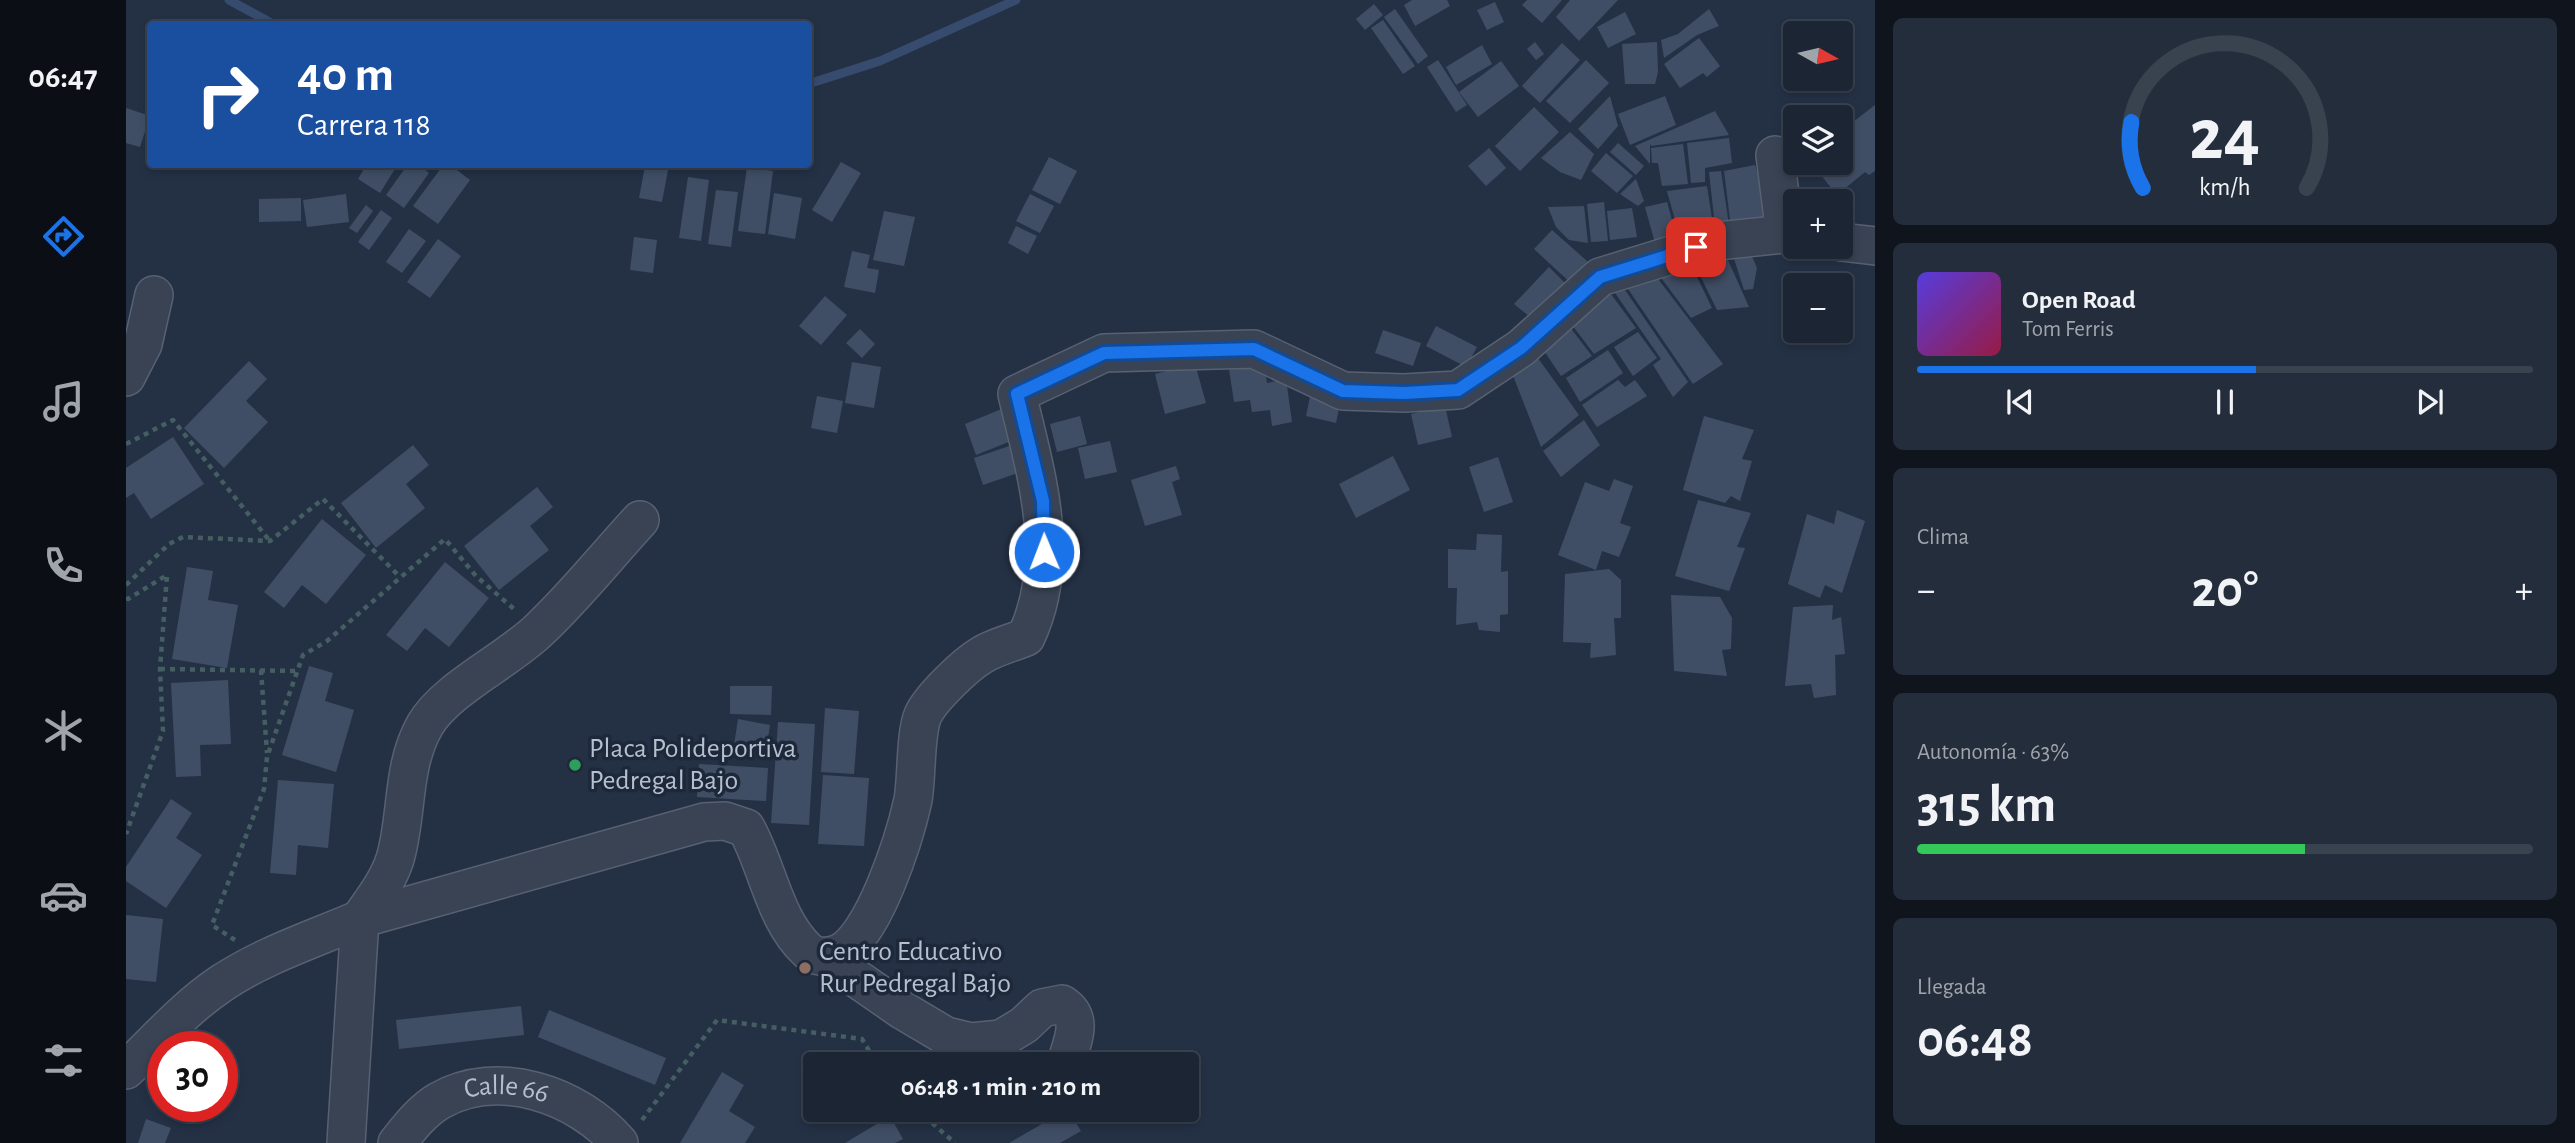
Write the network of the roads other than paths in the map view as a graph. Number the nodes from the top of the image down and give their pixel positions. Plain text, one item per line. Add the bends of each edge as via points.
1 (1775, 155) dead end
2 (1783, 198) edge
3 (1783, 236) edge
4 (1853, 243) edge
5 (1875, 246) edge
6 (154, 295) dead end
7 (126, 377) edge
8 (640, 520) dead end
9 (360, 919) junction
10 (827, 958) junction
11 (1069, 1052) edge
12 (126, 1070) edge
13 (630, 1132) edge
14 (346, 1143) edge
15 (397, 1143) edge

1 - 2 street
3 - 10 street via 1717,241 1600,277 1521,348 1458,390 1343,391 1254,349 1104,353 1017,394 1043,501 1044,578 1037,614 1026,636 982,655 935,696 921,718 913,799 888,880 861,936 844,952
4 - 5 street
6 - 7 street via 143,344
8 - 9 street via 539,631 443,703 427,721 410,762 395,859
9 - 10 street via 704,822 725,821 746,828 786,924 809,953
9 - 12 street via 256,963 222,983
9 - 14 street
10 - 11 street via 946,1036 971,1042 1002,1040 1042,1007 1062,1004 1076,1022
13 - 15 street, Calle 66 via 609,1130 578,1107 541,1092 470,1088 438,1101

